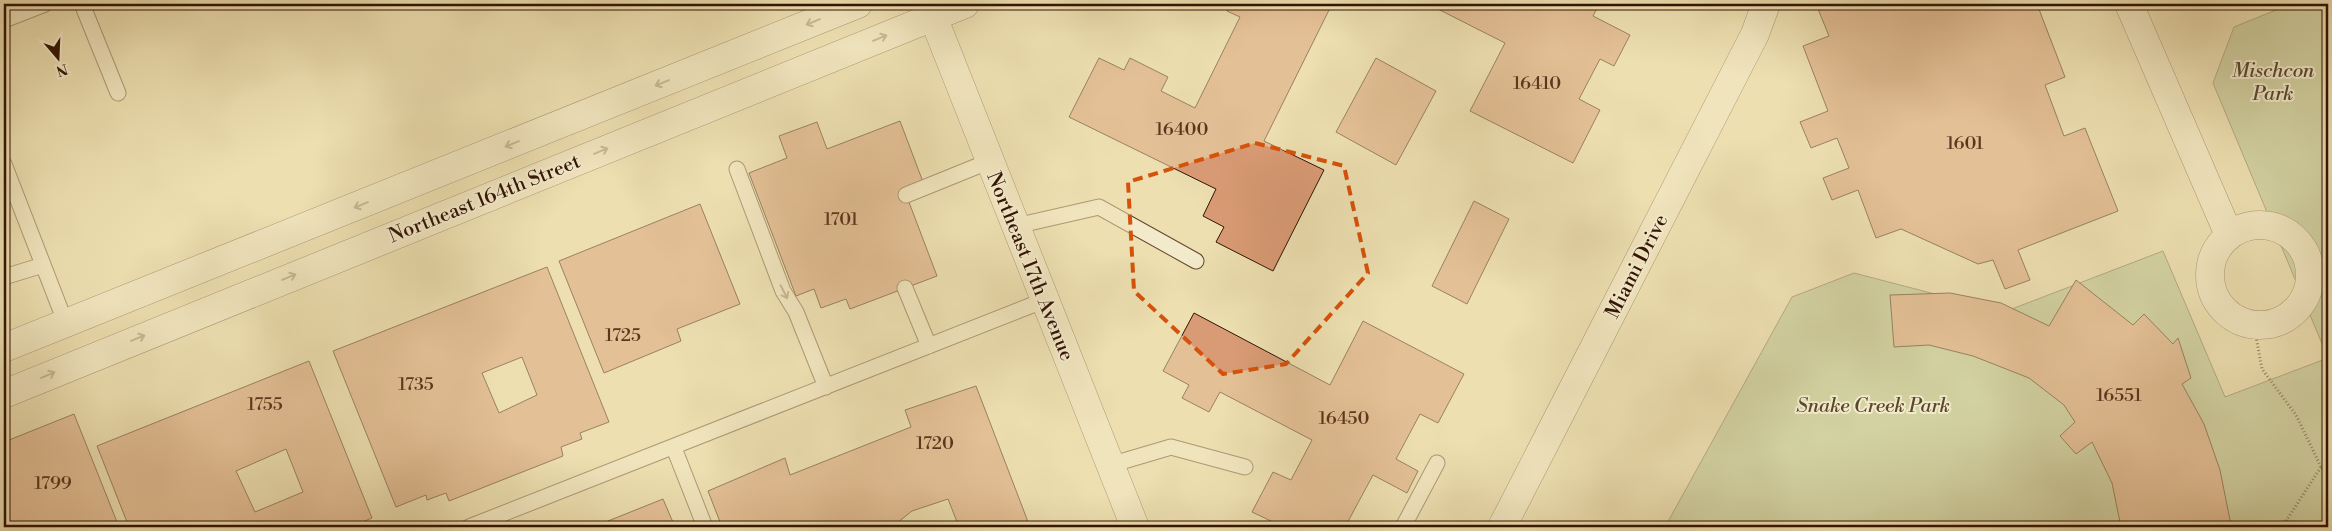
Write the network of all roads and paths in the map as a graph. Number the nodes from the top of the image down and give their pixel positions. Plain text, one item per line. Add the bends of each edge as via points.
1 (45, 4) edge
2 (82, 4) edge
3 (858, 4) edge
4 (965, 4) edge
5 (1766, 4) edge
6 (2129, 4) edge
7 (930, 10) edge
8 (4, 20) edge
9 (118, 93) dead end
10 (990, 162) junction
11 (4, 164) edge
12 (738, 169) dead end
13 (906, 195) dead end
14 (1016, 226) junction
15 (2229, 235) junction
16 (1196, 261) dead end
17 (43, 265) junction
18 (4, 277) edge
19 (905, 288) dead end
20 (1045, 300) junction
21 (66, 324) junction
22 (2254, 326) junction
23 (929, 346) junction
24 (4, 348) edge
25 (826, 387) junction
26 (4, 394) edge
27 (674, 448) junction
28 (1437, 463) dead end
29 (1110, 465) junction
30 (1245, 467) dead end
31 (2321, 467) junction
32 (2328, 477) edge
33 (2286, 521) junction
34 (2328, 524) edge
35 (469, 527) edge
36 (705, 527) edge
37 (1135, 527) edge
38 (1403, 527) edge
39 (1502, 527) edge
40 (2263, 527) edge

1 - 8 lane
2 - 9 lane
3 -> 21 street, Northeast 164th Street
4 - 7 street, Northeast 164th Street
5 - 39 street, Miami Drive via 1755,34
6 - 15 street
7 - 10 street, Northeast 17th Avenue
26 -> 7 street, Northeast 164th Street
10 - 13 lane
10 - 14 street, Northeast 17th Avenue
11 - 17 lane
12 -> 25 lane via 771,245 783,291 796,312
14 - 16 lane via 1099,207
14 - 20 street, Northeast 17th Avenue
15 - 22 street via 2216,250 2209,269 2211,288 2219,306 2234,319
15 - 22 street via 2246,226 2266,225 2285,231 2300,244 2309,262 2311,281 2304,300 2291,315 2273,324
17 - 18 lane
17 - 21 lane
19 - 23 lane
20 - 23 lane
20 - 29 street, Northeast 17th Avenue
21 - 24 street, Northeast 164th Street
22 - 31 path via 2262,368 2296,414
23 - 25 lane
25 - 27 lane
27 - 35 lane
27 - 36 lane
28 - 38 lane
29 - 30 lane via 1171,447
29 - 37 street, Northeast 17th Avenue
31 - 32 path
31 - 33 path
33 - 34 path
33 - 40 path

